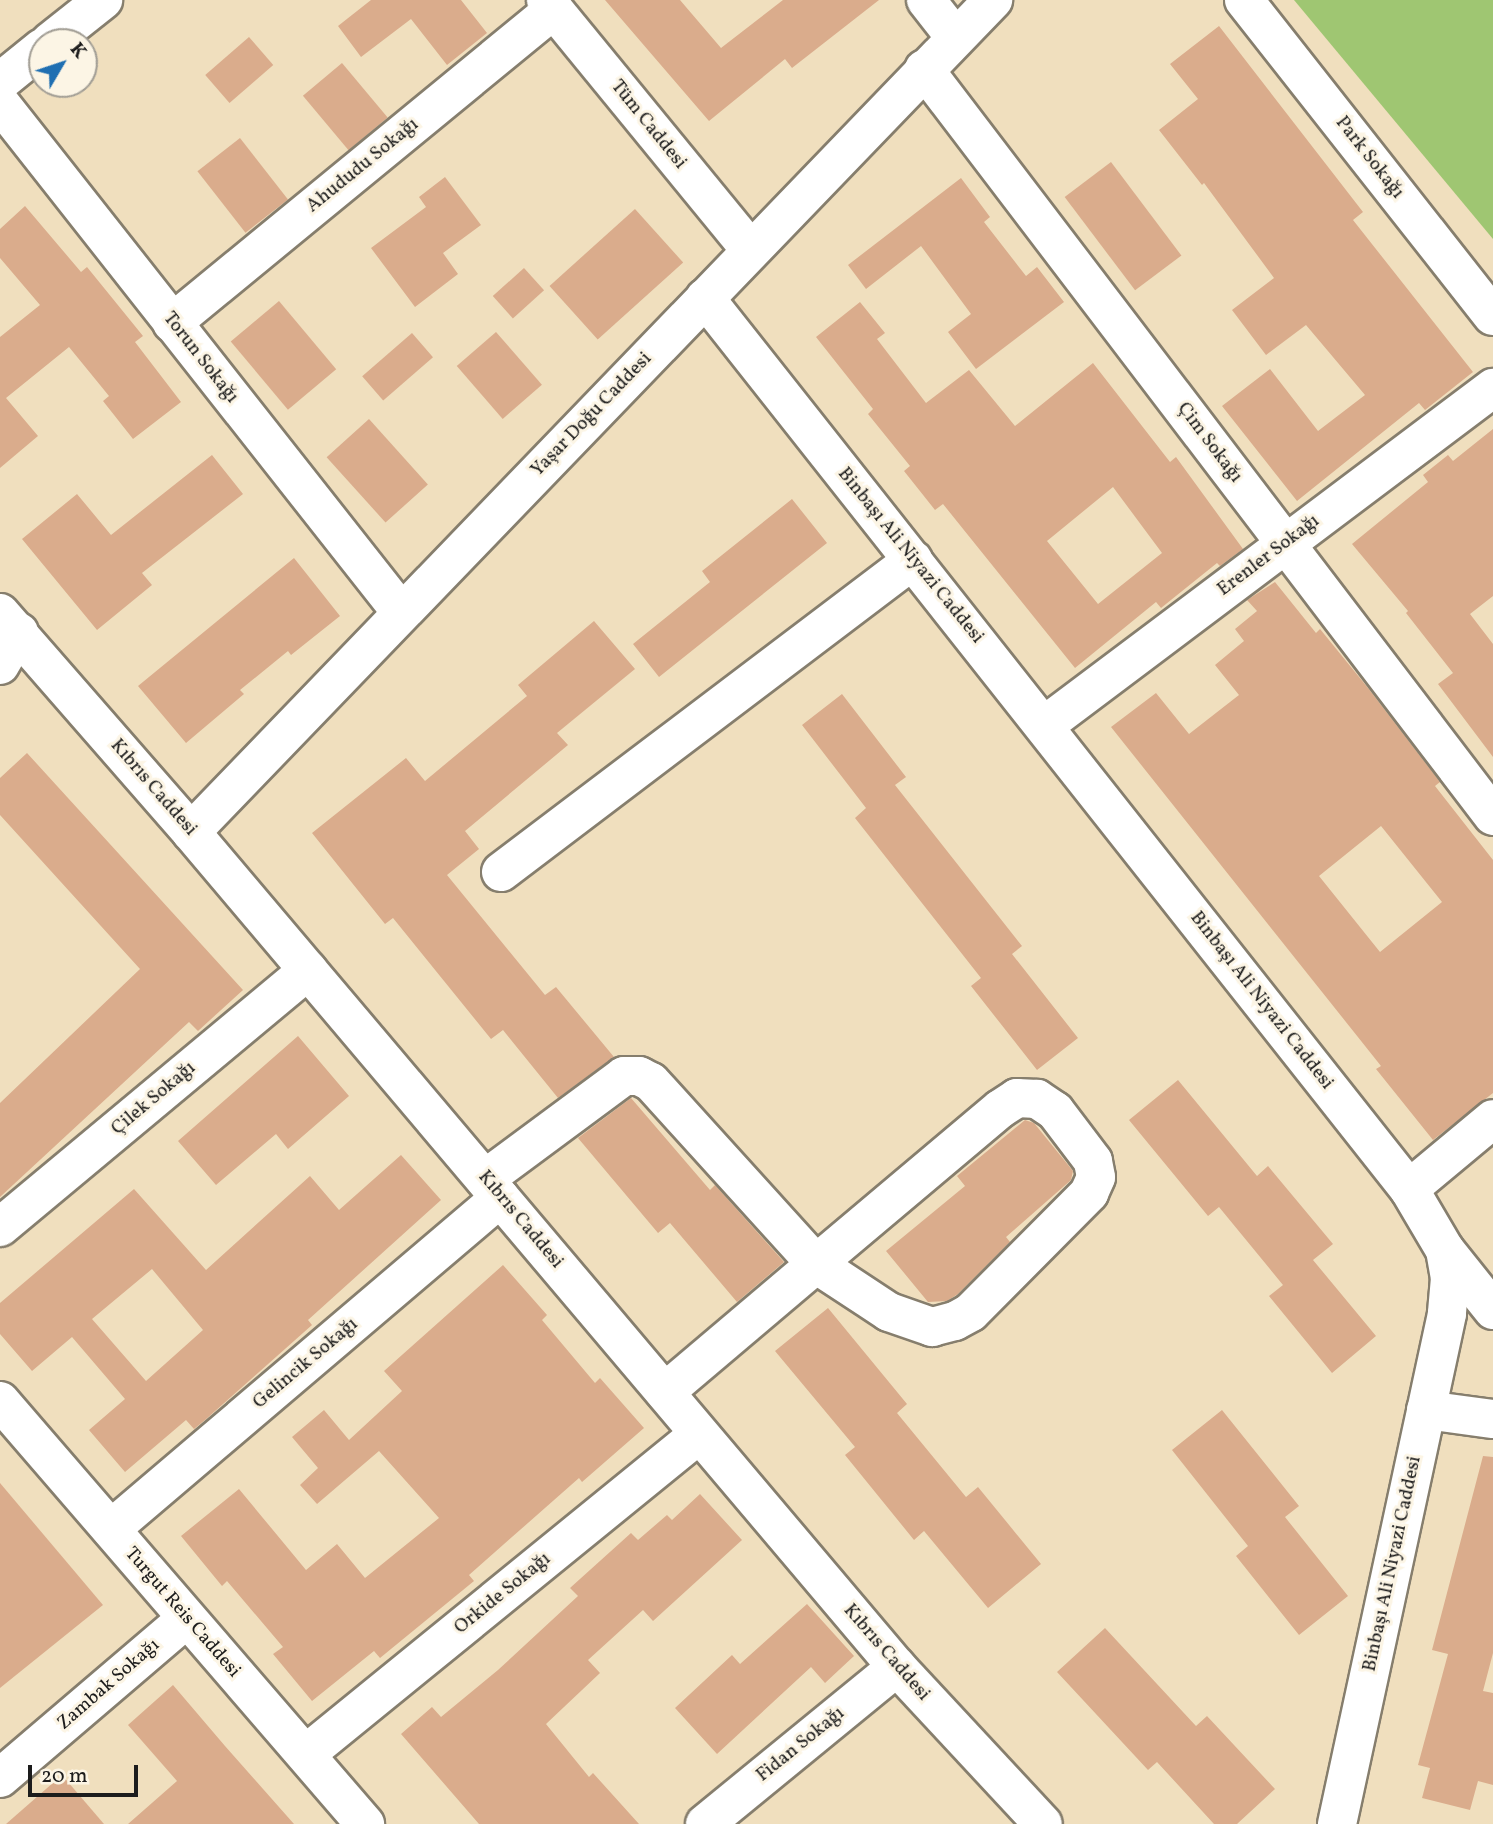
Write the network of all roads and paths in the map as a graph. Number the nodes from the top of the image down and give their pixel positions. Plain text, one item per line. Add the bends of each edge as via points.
1 (103, 0) edge
2 (926, 0) edge
3 (993, 0) edge
4 (1244, 0) edge
5 (550, 5) edge
6 (55, 28) edge
7 (955, 37) junction
8 (28, 54) edge
9 (924, 69) junction
10 (0, 82) edge
11 (0, 103) edge
12 (750, 249) junction
13 (705, 298) junction
14 (1493, 316) edge
15 (172, 323) junction
16 (1493, 388) edge
17 (1286, 544) junction
18 (913, 560) junction
19 (401, 612) junction
20 (9, 623) edge
21 (0, 665) edge
22 (1045, 725) junction
23 (1493, 817) edge
24 (191, 832) junction
25 (500, 872) dead end
26 (308, 970) junction
27 (1493, 1119) edge
28 (493, 1189) junction
29 (1409, 1189) junction
30 (0, 1227) edge
31 (1445, 1250) junction
32 (816, 1264) junction
33 (1493, 1310) edge
34 (665, 1392) junction
35 (0, 1401) edge
36 (1426, 1410) junction
37 (1493, 1419) edge
38 (699, 1434) junction
39 (111, 1529) junction
40 (186, 1619) junction
41 (897, 1667) junction
42 (306, 1755) junction
43 (0, 1778) edge
44 (365, 1824) edge
45 (705, 1824) edge
46 (1043, 1824) edge
47 (1337, 1824) edge

1 - 6 street
2 - 7 street
3 - 7 street, Yaşar Doğu Caddesi
4 - 14 street, Park Sokağı
5 - 12 street, Tüm Caddesi
5 - 15 street, Ahududu Sokağı
7 - 9 street, Yaşar Doğu Caddesi
8 - 10 street
9 - 12 street, Yaşar Doğu Caddesi
9 - 17 street, Çim Sokağı
11 - 15 street, Torun Sokağı
12 - 13 street, Yaşar Doğu Caddesi
13 - 18 street, Binbaşı Ali Niyazi Caddesi
13 - 19 street, Yaşar Doğu Caddesi
15 - 19 street, Torun Sokağı
16 - 17 street, Erenler Sokağı
17 - 22 street, Erenler Sokağı
17 - 23 street, Çim Sokağı
18 - 22 street, Binbaşı Ali Niyazi Caddesi
18 - 25 street
19 - 24 street, Yaşar Doğu Caddesi
20 - 21 street
20 - 24 street, Kıbrıs Caddesi
22 - 29 street, Binbaşı Ali Niyazi Caddesi
24 - 26 street, Kıbrıs Caddesi
26 - 28 street, Kıbrıs Caddesi
26 - 30 street, Çilek Sokağı
27 - 29 street
28 - 32 street, Gelincik Sokağı via 624,1076 639,1076 651,1082
28 - 34 street, Kıbrıs Caddesi
28 - 39 street, Gelincik Sokağı
29 - 31 street, Binbaşı Ali Niyazi Caddesi
31 - 33 street
31 - 36 street, Binbaşı Ali Niyazi Caddesi via 1450,1278 1447,1314
32 - 32 street via 914,1323 932,1327 955,1321 971,1312 1089,1193 1096,1177 1093,1161 1055,1111 1037,1098 1017,1098
32 - 34 street
34 - 38 street, Kıbrıs Caddesi
35 - 39 street, Turgut Reis Caddesi
36 - 37 street
36 - 47 street, Binbaşı Ali Niyazi Caddesi
38 - 41 street, Kıbrıs Caddesi
38 - 42 street, Orkide Sokağı
39 - 40 street, Turgut Reis Caddesi
40 - 42 street, Turgut Reis Caddesi
40 - 43 street, Zambak Sokağı
41 - 45 street, Fidan Sokağı
41 - 46 street, Kıbrıs Caddesi
42 - 44 street, Turgut Reis Caddesi

